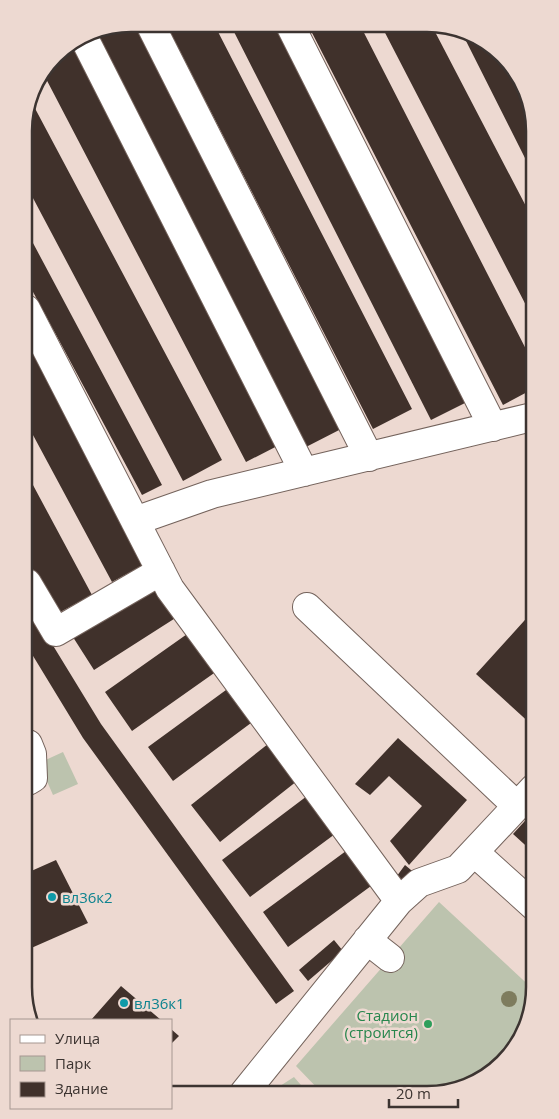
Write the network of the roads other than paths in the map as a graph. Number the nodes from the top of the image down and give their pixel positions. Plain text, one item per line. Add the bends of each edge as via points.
1 (294, 32) edge
2 (155, 33) edge
3 (87, 43) edge
4 (33, 321) edge
5 (526, 419) edge
6 (493, 427) junction
7 (369, 456) junction
8 (304, 472) junction
9 (135, 520) junction
10 (161, 571) junction
11 (32, 592) edge
12 (307, 607) dead end
13 (32, 760) edge
14 (32, 778) edge
15 (526, 797) edge
16 (474, 852) junction
17 (526, 899) edge
18 (399, 901) junction
19 (367, 940) junction
20 (390, 958) dead end
21 (250, 1086) edge

1 - 6 lane
2 - 7 lane
3 - 8 lane
4 - 9 lane
5 - 6 lane
6 - 7 lane
7 - 8 lane
8 - 9 lane via 212,494
9 - 10 lane
10 - 11 lane via 56,632
10 - 18 lane via 170,589
12 - 15 lane
13 - 14 lane
15 - 16 lane
16 - 17 lane
16 - 18 lane via 458,869 419,883
18 - 19 lane
19 - 20 lane
19 - 21 lane

